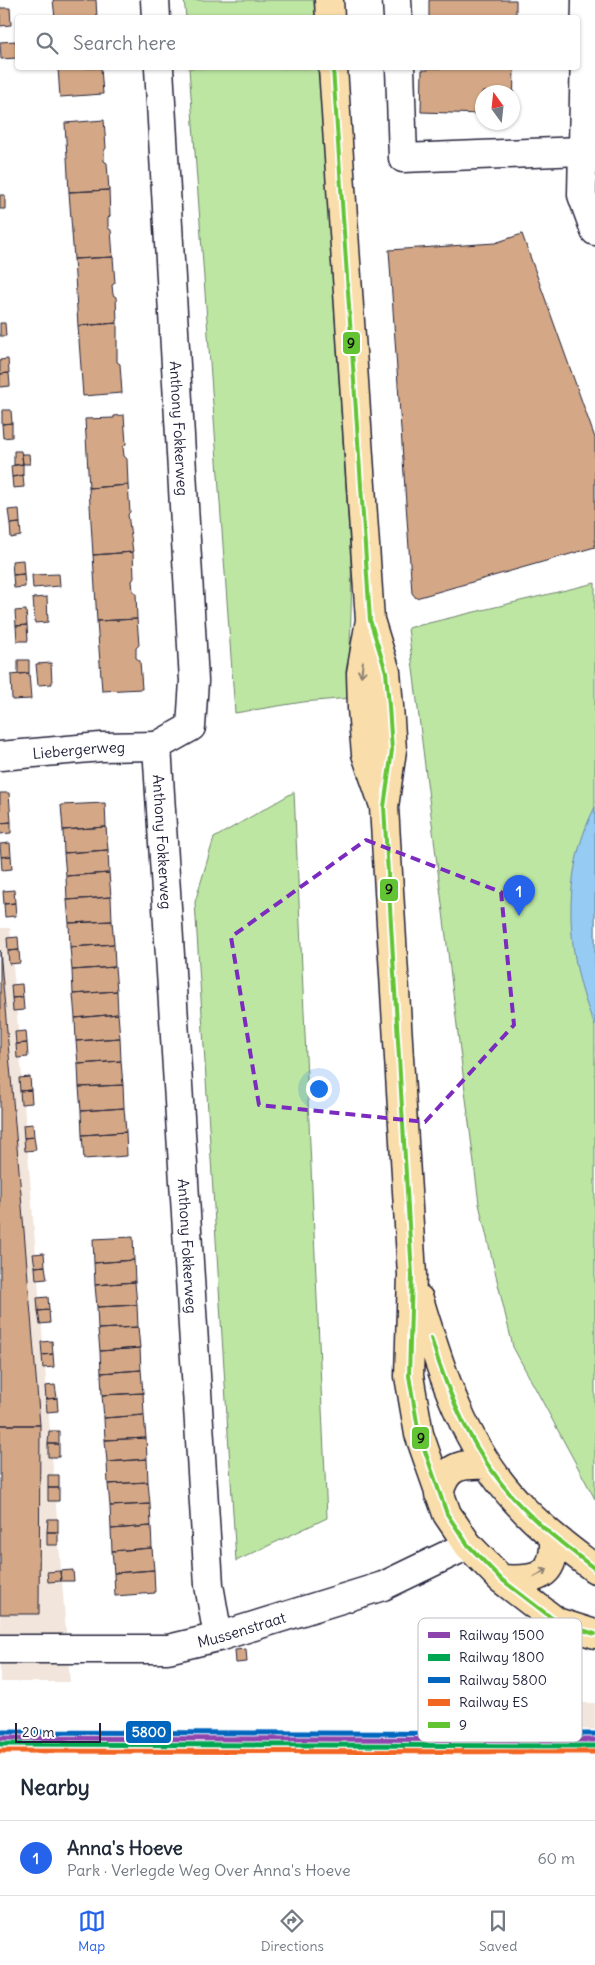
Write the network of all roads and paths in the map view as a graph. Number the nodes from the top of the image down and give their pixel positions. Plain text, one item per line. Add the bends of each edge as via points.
1 (155, 0) edge
2 (328, 0) edge
3 (397, 0) edge
4 (586, 0) edge
5 (156, 15) edge
6 (330, 15) edge
7 (398, 15) edge
8 (160, 70) edge
9 (333, 70) edge
10 (400, 70) edge
11 (587, 165) edge
12 (595, 231) edge
13 (157, 746) junction
14 (0, 756) edge
15 (412, 1275) junction
16 (487, 1465) junction
17 (439, 1494) junction
18 (554, 1537) junction
19 (468, 1545) junction
20 (595, 1569) edge
21 (501, 1579) junction
22 (552, 1618) edge
23 (582, 1630) edge
24 (595, 1634) edge
25 (218, 1636) junction
26 (0, 1649) edge

1 - 5 street
2 - 6 main road
3 - 7 street
4 - 11 street
8 - 13 street, Anthony Fokkerweg via 194,681 191,728
9 - 15 main road via 370,620 361,673 362,709 366,754 384,807
10 - 11 street via 403,158
11 - 12 street via 582,195
13 - 14 street, Liebergerweg via 101,747
13 - 25 street, Anthony Fokkerweg via 209,1586
15 - 16 main road via 456,1410
15 - 17 main road via 409,1376 419,1434
16 - 17 main road via 465,1464 452,1470 442,1479
16 - 18 main road via 516,1501
17 - 19 main road via 447,1514
18 - 20 main road
21 -> 18 main road via 528,1580 548,1570 555,1554
19 - 21 main road
19 - 25 street, Mussenstraat via 383,1586
21 - 22 main road
23 - 24 main road
25 - 26 street, Mussenstraat via 168,1649

